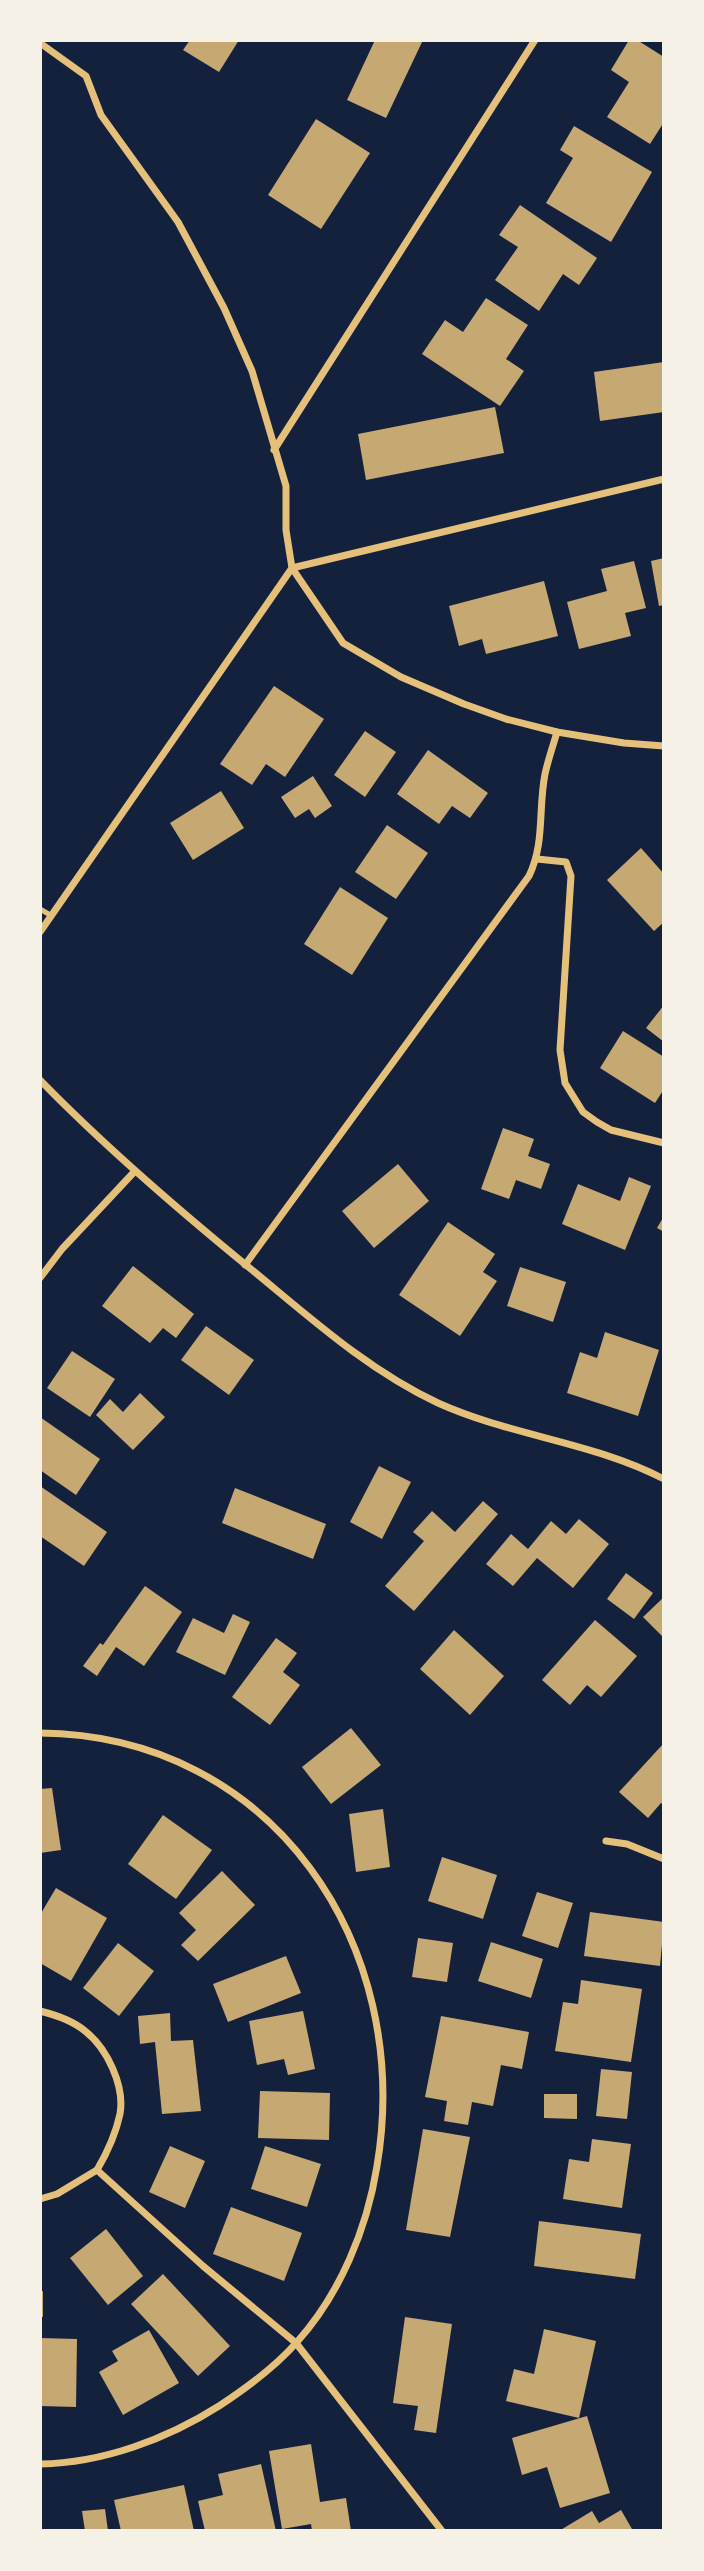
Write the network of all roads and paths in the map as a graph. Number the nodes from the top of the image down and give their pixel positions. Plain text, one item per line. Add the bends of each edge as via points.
1 (535, 40) edge
2 (40, 43) edge
3 (274, 450) junction
4 (664, 479) edge
5 (292, 568) junction
6 (557, 732) junction
7 (664, 746) edge
8 (537, 859) junction
9 (40, 909) edge
10 (52, 916) junction
11 (40, 932) edge
12 (40, 1080) edge
13 (664, 1143) edge
14 (135, 1171) junction
15 (245, 1265) junction
16 (40, 1278) edge
17 (664, 1479) edge
18 (40, 1733) edge
19 (606, 1841) dead end
20 (664, 1859) edge
21 (40, 2011) edge
22 (97, 2170) junction
23 (40, 2199) edge
24 (296, 2343) junction
25 (40, 2464) edge
26 (442, 2531) edge

1 - 3 street
2 - 3 street via 86,76 101,115 178,222 252,371
3 - 5 street via 286,486
4 - 5 street
5 - 6 street via 343,643 401,677 464,704
5 - 10 street
6 - 7 street
6 - 8 street via 545,775
8 - 13 street via 566,862 571,876 560,1050 565,1083 583,1112 597,1122
8 - 15 street
9 - 10 lane
10 - 11 street
12 - 14 street
14 - 15 street
14 - 16 street
15 - 17 street via 373,1367 437,1402 488,1423 607,1455
18 - 24 street via 120,1741 202,1773 232,1791 297,1849 347,1932 377,2024 384,2079 382,2134 361,2228 340,2279
19 - 20 street
21 - 22 street via 60,2015 86,2031 106,2054 117,2083 120,2113
22 - 23 street
22 - 24 street
24 - 25 street via 239,2394 195,2421 142,2444 86,2459
24 - 26 street

